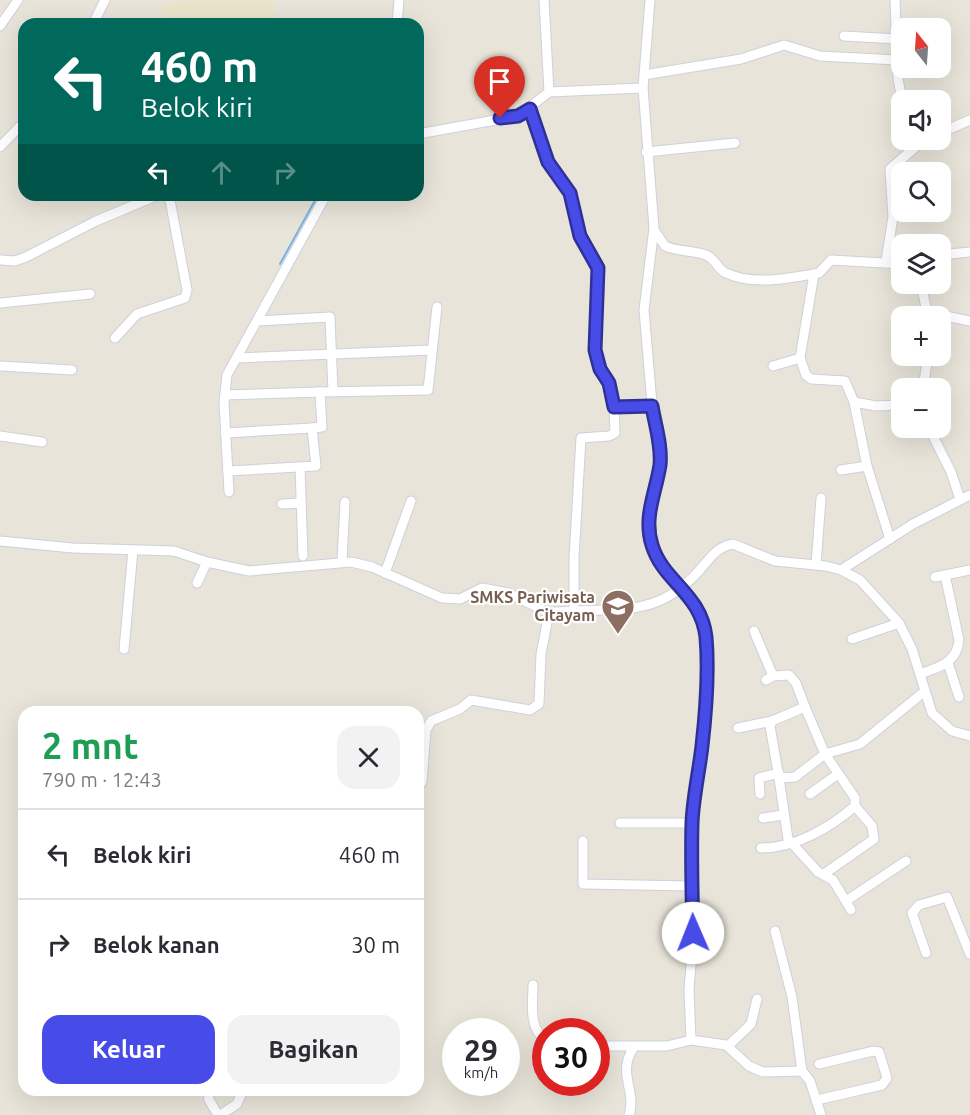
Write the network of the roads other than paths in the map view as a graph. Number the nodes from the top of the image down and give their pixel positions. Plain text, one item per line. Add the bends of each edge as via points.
1 (18, 0) edge
2 (105, 0) edge
3 (399, 0) edge
4 (544, 0) edge
5 (650, 0) edge
6 (896, 0) edge
7 (96, 18) edge
8 (398, 18) edge
9 (896, 18) edge
10 (0, 26) edge
11 (844, 36) dead end
12 (891, 39) edge
13 (891, 60) edge
14 (643, 82) junction
15 (549, 92) junction
16 (530, 109) junction
17 (970, 120) edge
18 (18, 128) edge
19 (951, 128) edge
20 (424, 133) edge
21 (735, 143) dead end
22 (0, 147) edge
23 (911, 150) edge
24 (646, 152) junction
25 (144, 201) edge
26 (170, 201) edge
27 (323, 201) edge
28 (654, 228) junction
29 (970, 252) edge
30 (951, 254) edge
31 (886, 261) junction
32 (891, 262) edge
33 (0, 263) edge
34 (814, 274) junction
35 (90, 294) dead end
36 (0, 303) edge
37 (437, 307) dead end
38 (951, 318) edge
39 (257, 321) junction
40 (970, 321) edge
41 (115, 338) dead end
42 (432, 350) junction
43 (333, 354) junction
44 (237, 358) junction
45 (800, 358) junction
46 (0, 366) edge
47 (773, 366) dead end
48 (72, 370) dead end
49 (320, 392) junction
50 (333, 392) junction
51 (225, 395) junction
52 (854, 402) junction
53 (891, 405) edge
54 (652, 406) junction
55 (614, 407) junction
56 (312, 428) junction
57 (225, 433) junction
58 (0, 436) edge
59 (934, 438) edge
60 (42, 442) dead end
61 (867, 466) junction
62 (300, 467) junction
63 (841, 470) dead end
64 (228, 471) junction
65 (229, 492) dead end
66 (970, 495) edge
67 (821, 498) dead end
68 (960, 499) junction
69 (411, 501) dead end
70 (345, 502) dead end
71 (301, 503) junction
72 (282, 504) dead end
73 (890, 539) junction
74 (0, 541) edge
75 (133, 550) junction
76 (303, 556) dead end
77 (207, 562) junction
78 (342, 562) junction
79 (816, 565) junction
80 (841, 570) junction
81 (970, 570) edge
82 (385, 573) junction
83 (945, 575) junction
84 (935, 577) dead end
85 (197, 584) dead end
86 (682, 586) junction
87 (574, 611) junction
88 (549, 613) junction
89 (899, 623) junction
90 (754, 631) dead end
91 (852, 639) dead end
92 (124, 649) dead end
93 (948, 663) junction
94 (920, 674) junction
95 (925, 691) junction
96 (959, 697) dead end
97 (805, 707) junction
98 (772, 721) junction
99 (738, 728) dead end
100 (970, 736) edge
101 (825, 754) junction
102 (424, 756) edge
103 (838, 774) junction
104 (779, 776) junction
105 (760, 794) dead end
106 (810, 794) dead end
107 (855, 806) junction
108 (784, 815) junction
109 (763, 818) dead end
110 (620, 823) dead end
111 (692, 823) junction
112 (583, 841) dead end
113 (793, 844) junction
114 (761, 848) dead end
115 (906, 861) dead end
116 (824, 874) junction
117 (692, 886) junction
118 (846, 901) junction
119 (852, 910) dead end
120 (775, 931) dead end
121 (926, 953) dead end
122 (970, 954) edge
123 (534, 985) dead end
124 (757, 999) dead end
125 (533, 1018) edge
126 (692, 1040) junction
127 (610, 1046) edge
128 (728, 1046) junction
129 (634, 1047) junction
130 (819, 1064) dead end
131 (802, 1071) junction
132 (209, 1096) edge
133 (240, 1096) edge
134 (817, 1100) junction
135 (219, 1115) edge
136 (629, 1115) edge
137 (821, 1115) edge

1 - 10 street
2 - 7 street
3 - 8 street
4 - 15 street
5 - 14 street
6 - 9 street
11 - 12 street
13 - 14 street via 820,56 784,45
14 - 15 street
14 - 24 street
15 - 16 street
16 - 20 street via 518,116
16 - 55 street via 548,162 570,193 580,236 598,268 595,350
17 - 19 street
18 - 22 street
21 - 24 street
23 - 31 street via 890,169 893,217
24 - 28 street
25 - 33 street via 26,258
26 - 41 street via 187,290 185,298 137,314
27 - 39 street
28 - 34 street via 665,246 705,255 729,274 756,280
28 - 54 street via 644,310
29 - 30 street
31 - 32 street
31 - 34 street via 831,260
34 - 45 street
35 - 36 street
37 - 42 street
38 - 40 street
39 - 43 street via 330,317
39 - 44 street
42 - 43 street
42 - 50 street via 428,390
43 - 44 street
43 - 50 street
44 - 51 street via 227,375
45 - 47 street
45 - 52 street via 811,379 845,381
46 - 48 street
49 - 50 street
49 - 51 street
49 - 56 street via 322,428
51 - 57 street
52 - 53 street
52 - 61 street
54 - 55 street
54 - 86 street via 660,454 648,519 650,538 667,574
55 - 87 street via 615,433 581,438 573,558
56 - 57 street
56 - 62 street via 316,466
57 - 64 street
58 - 60 street
59 - 68 street
61 - 63 street
61 - 73 street
62 - 64 street
62 - 71 street
64 - 65 street
66 - 68 street
67 - 79 street
68 - 73 street
69 - 82 street
70 - 78 street
71 - 72 street
71 - 76 street
73 - 80 street
74 - 75 street
75 - 77 street via 174,552
75 - 92 street
77 - 78 street via 249,571
77 - 85 street
78 - 82 street via 359,563
79 - 80 street
79 - 86 street via 775,561 728,544
80 - 89 street via 860,580
81 - 83 street
82 - 88 street via 442,598 460,599 482,588 508,593
83 - 84 street
83 - 93 street via 959,640 958,650
86 - 87 street via 665,598 620,610
86 - 111 street via 700,615 706,637 704,727
87 - 88 street
88 - 102 street via 541,654 539,704 530,710 471,700 460,709 437,716 426,730
89 - 91 street
89 - 94 street
90 - 97 street via 770,678 784,674 793,678
93 - 94 street
93 - 96 street
94 - 95 street
95 - 100 street via 938,720 951,730
95 - 101 street via 860,744
97 - 98 street
97 - 101 street
98 - 99 street
98 - 104 street
101 - 103 street
101 - 104 street via 801,774
103 - 106 street
103 - 107 street via 855,798
104 - 105 street via 759,778
104 - 108 street
107 - 113 street via 842,818
107 - 116 street via 875,832 874,839
108 - 109 street
108 - 113 street via 787,837
110 - 111 street
111 - 117 street
112 - 117 street via 583,884
113 - 114 street
113 - 116 street
115 - 118 street
116 - 118 street via 833,880
117 - 126 street
118 - 119 street
120 - 131 street via 792,997
121 - 122 street via 912,913 919,905 947,897
123 - 125 street
124 - 128 street via 751,1024
126 - 128 street
126 - 129 street
127 - 129 street
128 - 131 street via 756,1070
129 - 136 street via 625,1071
130 - 134 street via 879,1052 887,1078 882,1086
131 - 134 street via 808,1076
132 - 135 street
133 - 135 street via 237,1104
134 - 137 street

